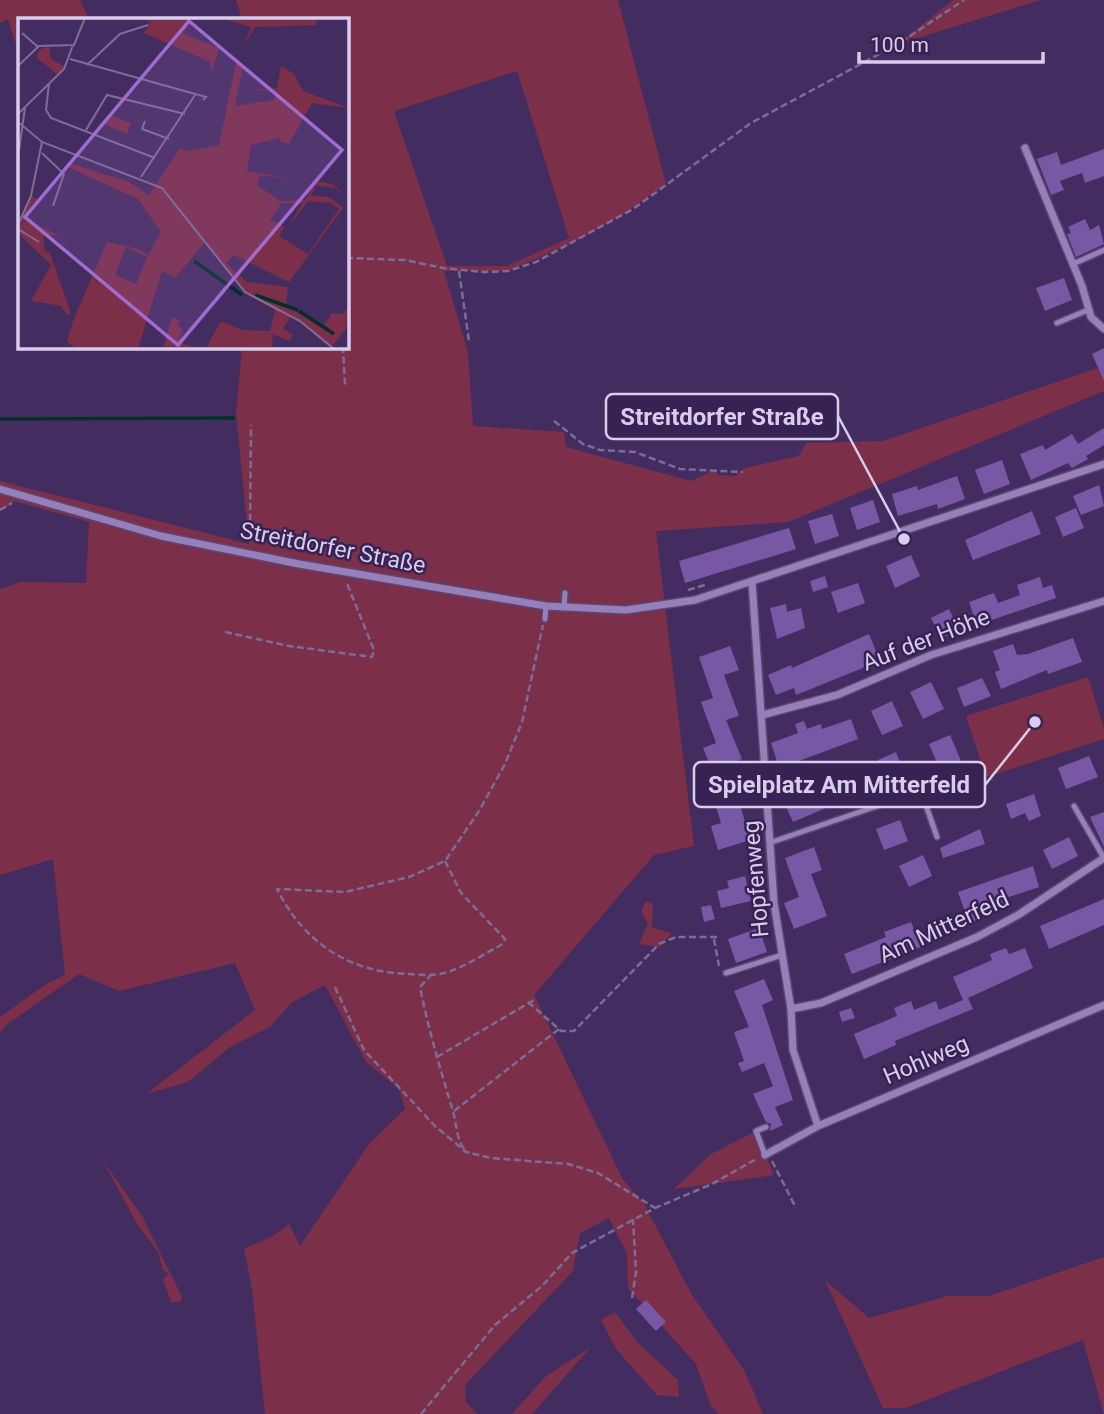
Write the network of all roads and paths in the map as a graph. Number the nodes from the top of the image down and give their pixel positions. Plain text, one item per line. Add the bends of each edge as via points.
1 (964, 0) edge
2 (1025, 148) dead end
3 (1104, 250) edge
4 (348, 258) edge
5 (1073, 264) junction
6 (459, 271) dead end
7 (1088, 310) junction
8 (1057, 323) dead end
9 (1104, 329) edge
10 (468, 341) dead end
11 (343, 348) edge
12 (345, 386) dead end
13 (554, 421) dead end
14 (251, 425) dead end
15 (1104, 464) edge
16 (743, 472) dead end
17 (0, 489) edge
18 (17, 494) junction
19 (0, 510) edge
20 (250, 531) dead end
21 (342, 569) junction
22 (752, 582) junction
23 (565, 593) dead end
24 (1104, 601) edge
25 (546, 606) junction
26 (564, 608) junction
27 (545, 619) joint
28 (225, 632) dead end
29 (762, 715) junction
30 (982, 766) dead end
31 (921, 791) junction
32 (1074, 806) dead end
33 (937, 837) dead end
34 (772, 842) junction
35 (1104, 858) edge
36 (445, 861) junction
37 (782, 955) junction
38 (726, 973) joint
39 (432, 974) junction
40 (335, 987) dead end
41 (534, 1000) dead end
42 (528, 1002) junction
43 (1104, 1005) edge
44 (791, 1009) junction
45 (559, 1029) junction
46 (436, 1058) junction
47 (453, 1112) junction
48 (818, 1126) junction
49 (766, 1127) dead end
50 (466, 1152) junction
51 (765, 1155) junction
52 (655, 1208) junction
53 (796, 1208) dead end
54 (633, 1219) junction
55 (632, 1298) dead end
56 (421, 1414) edge

1 - 4 path via 898,44 751,122 633,209 536,262 508,271 484,272 405,260
2 - 5 street
3 - 5 lane
5 - 7 street
6 - 10 path
7 - 8 lane
7 - 9 street
11 - 12 path
13 - 16 path via 583,444 600,450 635,452 680,469
14 - 20 path
15 - 22 street, Streitdorfer Straße
17 - 18 street, Streitdorfer Straße
18 - 19 path
18 - 21 street, Streitdorfer Straße via 161,536
21 - 25 street, Streitdorfer Straße
21 - 28 path via 374,650 372,657
22 - 26 street, Streitdorfer Straße via 656,607
22 - 29 street, Hopfenweg
23 - 26 lane
24 - 29 street, Auf der Höhe via 931,655 837,695
25 - 26 street, Streitdorfer Straße
25 - 27 lane
27 - 36 path via 522,722 505,764
29 - 34 street, Hopfenweg
30 - 31 path via 931,781
31 - 33 lane
31 - 34 lane
32 - 35 lane, Am Mitterfeld
34 - 37 street, Hopfenweg
35 - 44 street, Am Mitterfeld via 977,937 821,1003
36 - 39 path via 461,893 505,939 453,970
36 - 39 path via 409,877 345,892 277,889 306,930 343,959 383,974
37 - 38 lane
37 - 44 street, Hopfenweg
38 - 45 path via 720,970 716,937 676,937 659,944 575,1031
39 - 46 path via 420,987
40 - 50 path via 364,1050 435,1126
41 - 42 path
42 - 45 path
42 - 46 path
43 - 48 street, Hohlweg
44 - 48 street, Hopfenweg via 793,1050
45 - 47 path
46 - 47 path
47 - 50 path via 456,1133
48 - 51 street, Hohlweg
49 - 51 lane via 756,1132
50 - 52 path via 568,1164 598,1173
51 - 52 path
51 - 53 path via 775,1163
52 - 54 path
54 - 55 path via 636,1272
54 - 56 path via 572,1253 542,1286 495,1325

